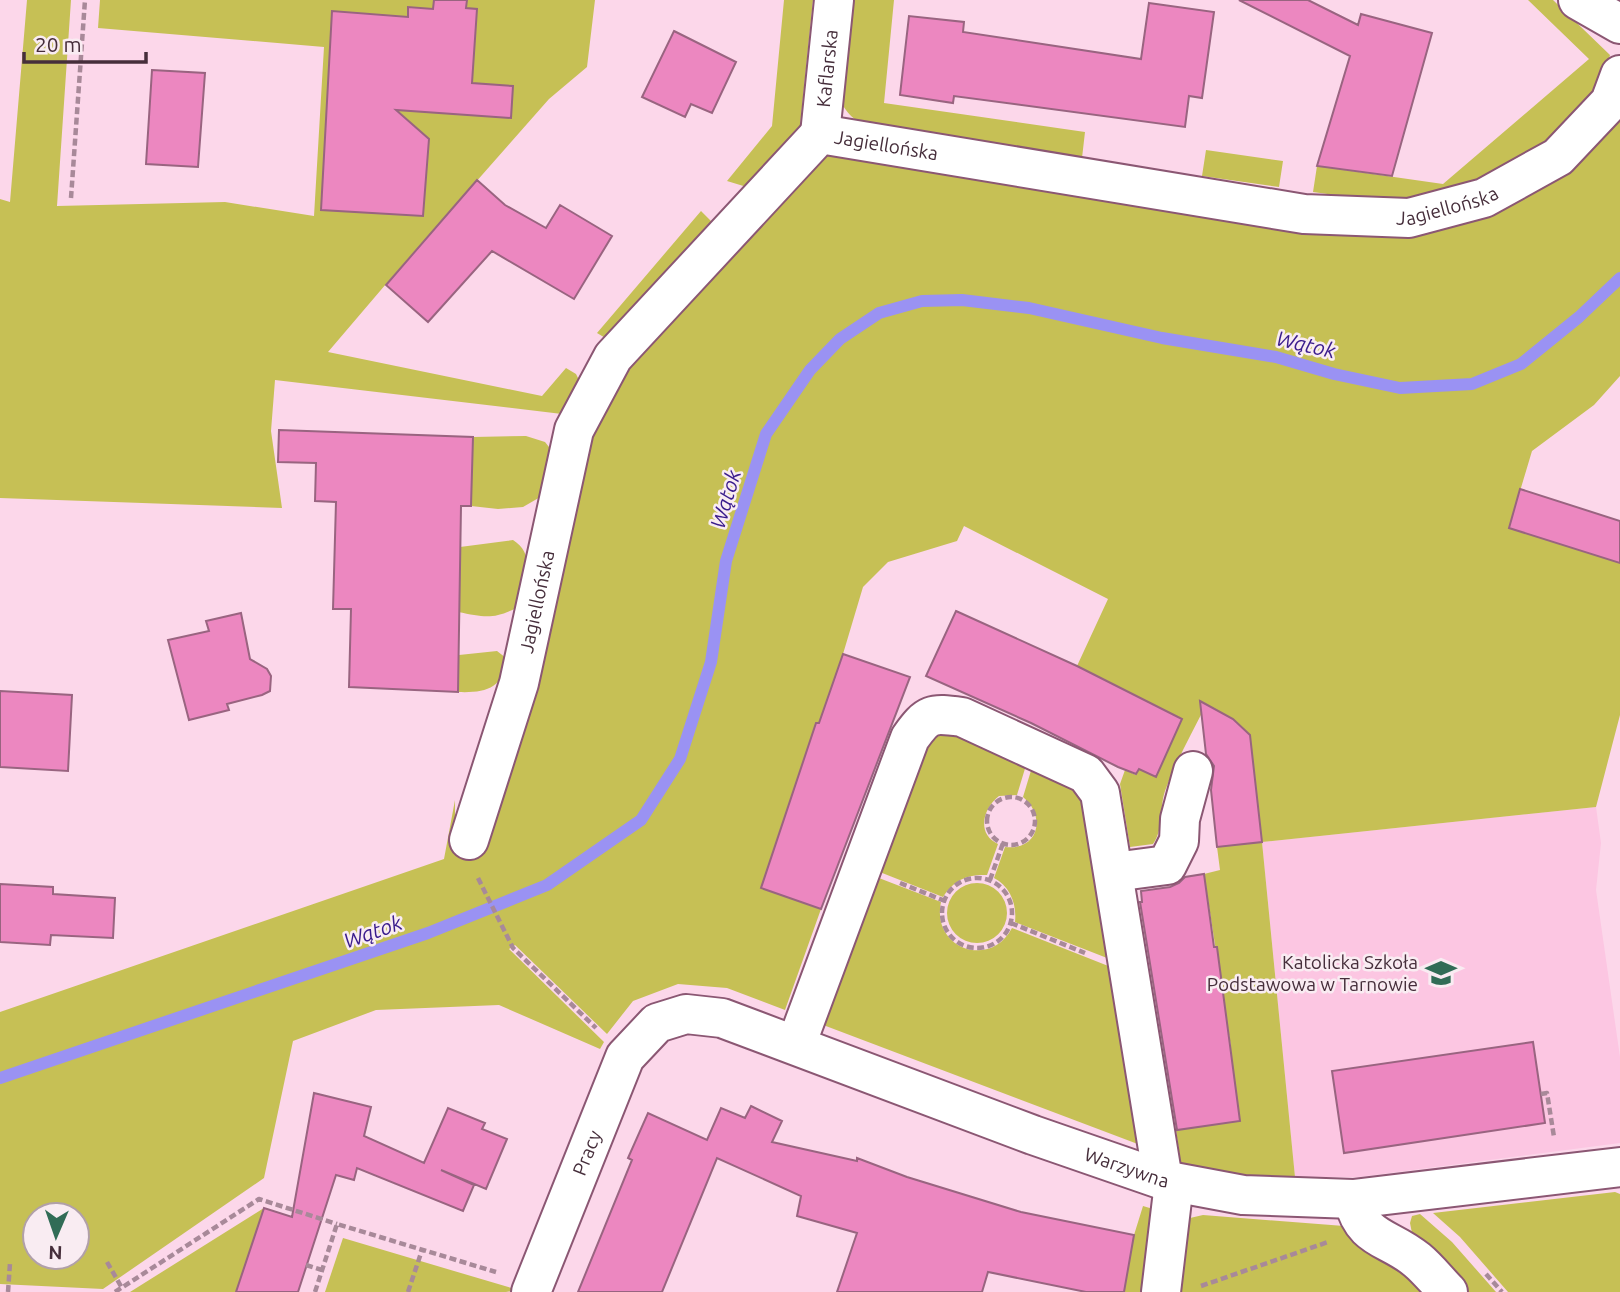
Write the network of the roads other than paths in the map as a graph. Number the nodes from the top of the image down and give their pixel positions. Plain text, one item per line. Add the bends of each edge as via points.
1 (834, 0) edge
2 (1578, 0) edge
3 (1620, 24) edge
4 (1620, 75) edge
5 (820, 134) junction
6 (1193, 771) dead end
7 (469, 840) dead end
8 (1114, 872) junction
9 (657, 1023) joint
10 (796, 1045) junction
11 (1620, 1167) edge
12 (1168, 1182) junction
13 (1359, 1213) junction
14 (519, 1284) edge
15 (1179, 1290) edge
16 (1448, 1292) edge

1 - 5 street, Kaflarska
2 - 3 street
4 - 5 street, Jagiellońska via 1610,102 1558,157 1484,198 1409,218 1304,214
5 - 7 street, Jagiellońska via 613,357 574,430 519,684
6 - 8 street via 1179,841 1167,865
8 - 10 street via 1100,793 1086,774 962,717 940,714 924,719 910,738
8 - 12 street
9 - 10 street, Warzywna via 685,1014 722,1018
9 - 14 street, Pracy via 625,1057
10 - 12 street, Warzywna
11 - 13 street, Warzywna
12 - 13 street, Warzywna
12 - 15 street
13 - 16 street via 1418,1260

